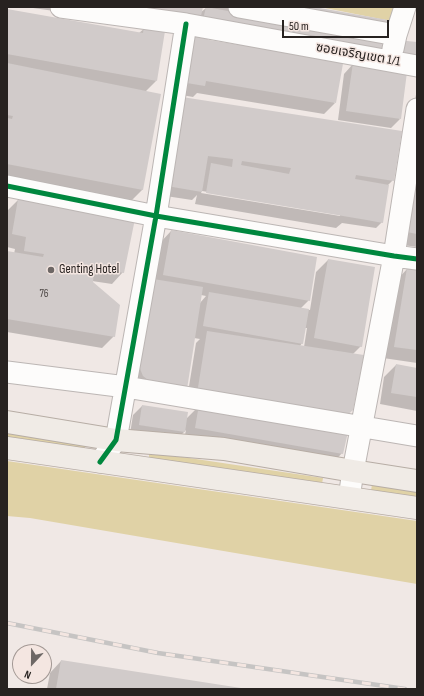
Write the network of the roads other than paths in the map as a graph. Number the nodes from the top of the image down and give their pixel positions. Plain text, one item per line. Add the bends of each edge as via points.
1 (61, 7) edge
2 (239, 7) edge
3 (405, 7) edge
4 (186, 24) junction
5 (396, 35) junction
6 (390, 61) junction
7 (417, 66) edge
8 (417, 109) edge
9 (7, 186) edge
10 (156, 216) junction
11 (394, 256) junction
12 (417, 259) edge
13 (7, 372) edge
14 (126, 387) junction
15 (7, 422) edge
16 (362, 427) junction
17 (417, 436) edge
18 (116, 440) junction
19 (7, 448) edge
20 (100, 462) junction
21 (353, 472) junction
22 (417, 481) edge
23 (349, 498) junction
24 (417, 508) edge

1 - 4 street, ซอยเจริญเขต 1/1
2 - 5 street
3 - 5 street
4 - 6 street, ซอยเจริญเขต 1/1
4 - 10 street
5 - 6 street
6 - 7 street, ซอยเจริญเขต 1/1
8 - 11 street
9 - 10 street
10 - 11 street
10 - 14 street
11 - 12 street
11 - 16 street
13 - 14 street
14 - 16 street
14 - 18 street
15 - 18 main road
16 - 17 street
16 - 21 street
18 - 20 street
18 - 21 main road via 224,449
19 - 20 main road
20 - 23 main road
21 - 22 main road
21 - 23 street
23 - 24 main road

